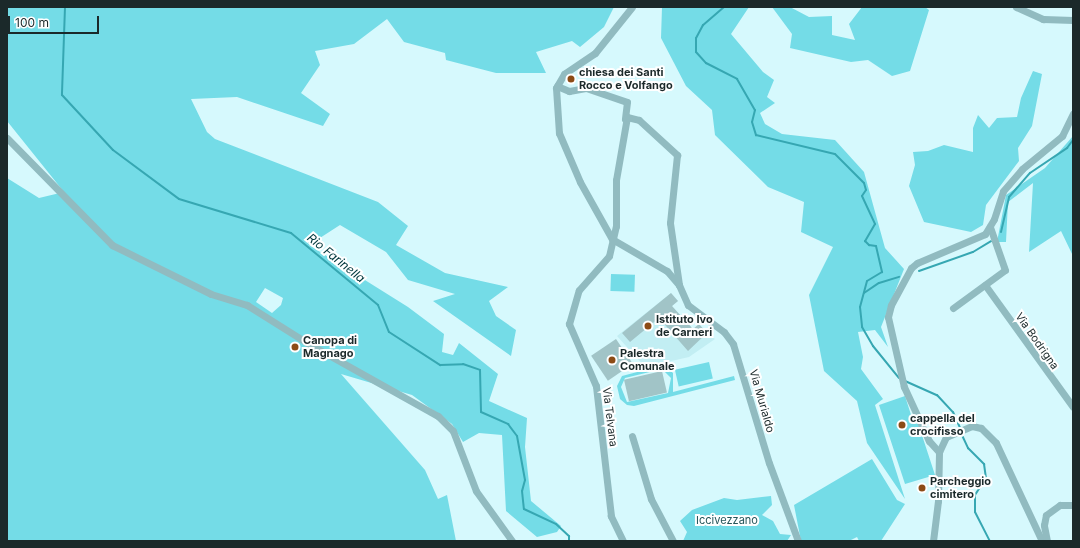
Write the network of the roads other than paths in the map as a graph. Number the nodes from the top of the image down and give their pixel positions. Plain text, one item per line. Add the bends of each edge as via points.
1 (632, 7) edge
2 (1016, 7) edge
3 (1073, 20) edge
4 (557, 86) junction
5 (1073, 113) edge
6 (625, 119) junction
7 (7, 138) edge
8 (990, 227) junction
9 (612, 239) junction
10 (679, 285) junction
11 (985, 285) junction
12 (953, 308) dead end
13 (1073, 407) edge
14 (632, 436) dead end
15 (938, 452) junction
16 (1073, 504) edge
17 (512, 541) edge
18 (623, 541) edge
19 (673, 541) edge
20 (798, 541) edge
21 (933, 541) edge
22 (1042, 541) edge
23 (1047, 541) edge

1 - 4 street via 595,53 564,74
2 - 3 street via 1043,19
4 - 6 street, Via Telvana via 569,91 586,88 627,102
4 - 9 street via 555,111 559,133 576,175
5 - 8 street via 1062,136 1022,169 1003,191
6 - 9 street, Via Telvana via 616,180 616,226
6 - 10 street, Via Murialdo via 634,116 677,155 670,223
7 - 17 street via 112,245 211,294 247,305 302,340 438,416 453,431 476,491
8 - 11 street via 1005,270
8 - 15 street via 976,239 910,268 888,317 904,386 929,441
9 - 10 street, Via Murialdo via 667,271
9 - 18 street, Via Telvana via 609,256 579,290 569,324 596,386 611,516
10 - 20 street, Via Murialdo via 688,305 724,332 733,344 769,463
11 - 12 street
11 - 13 street, Via Bodrigna
14 - 19 street, Via Telvana via 650,499
15 - 21 street via 938,501
15 - 22 street via 949,434 962,428 981,428 996,443
16 - 23 street via 1060,505 1046,515 1044,525

